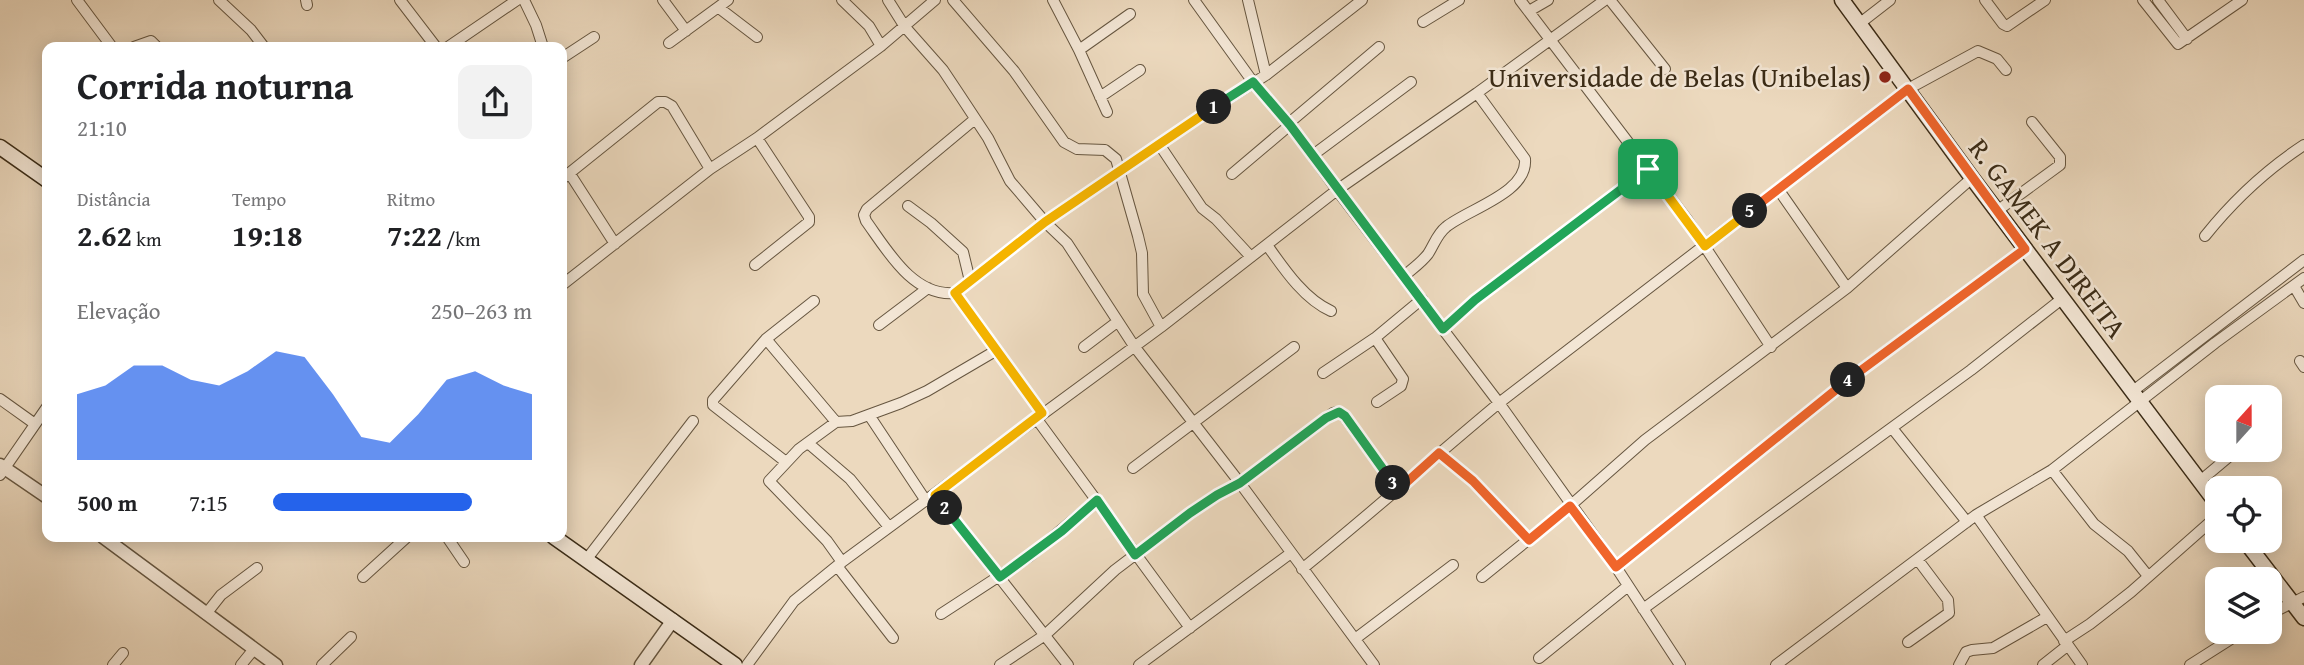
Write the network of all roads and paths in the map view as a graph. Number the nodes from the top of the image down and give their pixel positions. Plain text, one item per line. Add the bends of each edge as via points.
1 (77, 0) edge
2 (219, 0) edge
3 (400, 0) edge
4 (517, 0) edge
5 (524, 0) edge
6 (663, 0) edge
7 (728, 0) edge
8 (842, 0) edge
9 (888, 0) edge
10 (935, 0) edge
11 (953, 0) edge
12 (1054, 0) edge
13 (1194, 0) edge
14 (1248, 0) edge
15 (1362, 0) edge
16 (1459, 0) edge
17 (1520, 0) edge
18 (1548, 0) edge
19 (1607, 0) edge
20 (1842, 0) edge
21 (1890, 0) edge
22 (1985, 0) edge
23 (2045, 0) edge
24 (2144, 0) edge
25 (2158, 0) edge
26 (2242, 0) edge
27 (719, 8) junction
28 (1529, 11) junction
29 (1130, 14) dead end
30 (1423, 22) dead end
31 (1859, 24) junction
32 (905, 27) junction
33 (686, 31) junction
34 (594, 37) dead end
35 (757, 37) dead end
36 (2187, 39) junction
37 (1550, 40) junction
38 (108, 42) edge
39 (260, 42) edge
40 (432, 42) edge
41 (455, 42) edge
42 (541, 42) edge
43 (669, 43) dead end
44 (881, 46) junction
45 (1379, 47) dead end
46 (1079, 50) junction
47 (567, 55) edge
48 (1665, 69) dead end
49 (1140, 70) dead end
50 (2006, 70) dead end
51 (1266, 75) junction
52 (1253, 82) junction
53 (1411, 82) dead end
54 (1908, 89) junction
55 (1477, 93) junction
56 (1100, 97) junction
57 (1107, 112) dead end
58 (975, 119) junction
59 (2032, 122) dead end
60 (1289, 124) junction
61 (757, 138) junction
62 (1159, 144) junction
63 (2304, 145) edge
64 (0, 147) edge
65 (1313, 155) junction
66 (710, 169) junction
67 (1648, 169) junction
68 (1119, 172) junction
69 (1232, 173) dead end
70 (42, 176) edge
71 (567, 176) edge
72 (567, 178) edge
73 (1972, 178) junction
74 (1778, 189) junction
75 (1337, 190) junction
76 (908, 206) dead end
77 (1997, 211) junction
78 (1045, 222) junction
79 (2205, 236) dead end
80 (615, 244) junction
81 (1267, 245) junction
82 (1705, 246) junction
83 (2025, 249) junction
84 (1251, 257) junction
85 (2304, 260) edge
86 (755, 265) dead end
87 (1404, 276) junction
88 (2304, 278) edge
89 (567, 281) edge
90 (970, 281) junction
91 (2294, 286) junction
92 (928, 288) junction
93 (1847, 288) junction
94 (955, 293) junction
95 (2063, 298) junction
96 (1422, 299) junction
97 (814, 301) dead end
98 (2304, 303) edge
99 (1331, 312) dead end
100 (1117, 322) junction
101 (879, 326) dead end
102 (1161, 327) junction
103 (1443, 329) junction
104 (1375, 338) junction
105 (766, 339) junction
106 (1134, 346) junction
107 (1084, 347) dead end
108 (1294, 347) dead end
109 (1771, 347) junction
110 (997, 350) junction
111 (1322, 373) dead end
112 (2137, 396) junction
113 (0, 399) edge
114 (1377, 402) dead end
115 (1499, 403) junction
116 (42, 414) edge
117 (869, 415) junction
118 (1039, 415) junction
119 (693, 421) dead end
120 (836, 422) junction
121 (35, 424) junction
122 (1194, 424) junction
123 (1892, 428) junction
124 (808, 443) junction
125 (1439, 453) junction
126 (786, 461) junction
127 (2223, 462) edge
128 (1133, 468) dead end
129 (2, 469) edge
130 (2052, 470) junction
131 (2200, 481) junction
132 (1240, 483) junction
133 (2205, 488) edge
134 (1398, 490) junction
135 (42, 494) edge
136 (930, 498) junction
137 (1097, 500) junction
138 (1570, 506) junction
139 (1971, 518) junction
140 (2205, 526) edge
141 (889, 527) junction
142 (1529, 540) junction
143 (110, 542) edge
144 (402, 542) edge
145 (450, 542) edge
146 (561, 542) edge
147 (1291, 553) junction
148 (2256, 553) edge
149 (1135, 555) junction
150 (586, 560) junction
151 (1918, 560) junction
152 (464, 562) dead end
153 (840, 564) junction
154 (1453, 565) dead end
155 (1616, 567) junction
156 (257, 568) dead end
157 (1302, 569) junction
158 (2148, 576) junction
159 (363, 577) dead end
160 (1000, 577) junction
161 (1482, 577) dead end
162 (1628, 586) junction
163 (2298, 600) edge
164 (1643, 609) junction
165 (206, 614) junction
166 (942, 614) dead end
167 (2047, 617) junction
168 (2304, 618) edge
169 (673, 620) junction
170 (1190, 628) junction
171 (1045, 635) junction
172 (351, 637) dead end
173 (893, 638) dead end
174 (1355, 639) junction
175 (1908, 642) dead end
176 (2065, 643) junction
177 (2223, 644) edge
178 (254, 649) junction
179 (123, 653) dead end
180 (1539, 658) dead end
181 (113, 665) edge
182 (241, 665) edge
183 (276, 665) edge
184 (322, 665) edge
185 (641, 665) edge
186 (734, 665) edge
187 (747, 665) edge
188 (1000, 665) edge
189 (1068, 665) edge
190 (1139, 665) edge
191 (1374, 665) edge
192 (1680, 665) edge
193 (1776, 665) edge
194 (1959, 665) edge
195 (2043, 665) edge
196 (2082, 665) edge
197 (2190, 665) edge

1 - 38 street
2 - 39 street
3 - 40 street
4 - 41 street
5 - 42 street
6 - 33 street
7 - 27 street
8 - 44 street via 869,26
9 - 32 street
10 - 32 street
11 - 68 street via 1014,71 1064,142 1072,148 1111,153
12 - 46 street
13 - 52 street
14 - 51 street
15 - 51 street
16 - 30 street
17 - 28 street
18 - 28 street
19 - 37 street
19 - 48 street
20 - 31 main road, R. GAMEK A DIREITA
21 - 31 street
22 - 23 street via 2007,26
24 - 36 street via 2175,43
25 - 36 street
26 - 36 street
27 - 33 street
27 - 35 street
28 - 37 street
29 - 46 street
31 - 54 main road, R. GAMEK A DIREITA
32 - 44 street
32 - 58 street via 943,70
33 - 43 street
34 - 47 street
37 - 55 street
37 - 67 street
44 - 61 street
45 - 60 street
46 - 56 street
49 - 56 street
50 - 54 street via 1997,59 1978,51
51 - 52 street
52 - 60 street
52 - 62 street
53 - 65 street
54 - 73 main road, R. GAMEK A DIREITA
54 - 74 street
55 - 75 street
55 - 87 street via 1525,159 1525,170 1506,191 1444,229 1422,261
56 - 57 street
58 - 78 street via 1010,181
58 - 92 street via 864,215 900,267
59 - 77 street via 2060,157 2060,165
60 - 65 street
60 - 69 street
61 - 66 street
61 - 86 street via 809,222
62 - 68 street
62 - 84 street via 1202,208
63 - 79 street via 2231,206
64 - 70 main road
65 - 75 street
66 - 71 street via 672,106 658,102
66 - 80 street
67 - 82 street
67 - 103 street
68 - 78 street
68 - 102 street via 1142,253 1143,294
72 - 80 street
73 - 77 main road, R. GAMEK A DIREITA
73 - 93 street
74 - 82 street
74 - 93 street
75 - 81 street
75 - 87 street
76 - 90 street via 963,252
77 - 83 main road, R. GAMEK A DIREITA
78 - 90 street
78 - 100 street via 1067,243
80 - 89 street
81 - 84 street
81 - 99 street via 1305,292
82 - 109 street
82 - 115 street
83 - 95 main road, R. GAMEK A DIREITA
83 - 155 street via 1856,373
84 - 102 street
85 - 112 street
87 - 96 street
88 - 91 street
90 - 94 street
91 - 98 street
91 - 112 street
92 - 94 street
92 - 101 street
93 - 109 street
94 - 110 street
95 - 112 main road, R. GAMEK A DIREITA
95 - 123 street
96 - 103 street
96 - 104 street
97 - 105 street
100 - 106 street
100 - 107 street
102 - 106 street
103 - 115 street
104 - 111 street
104 - 114 street via 1403,379 1401,386
105 - 120 street
105 - 126 street via 715,396 713,405
106 - 118 street
106 - 122 street
108 - 122 street
109 - 138 street via 1645,440
110 - 117 street via 927,391
110 - 118 street
112 - 130 street
112 - 131 main road, R. GAMEK A DIREITA
113 - 121 street
115 - 125 street
115 - 138 street
116 - 121 street
117 - 120 street
117 - 136 street
118 - 136 street
118 - 137 street
119 - 150 street
120 - 124 street
121 - 129 street
122 - 128 street
122 - 132 street
123 - 139 street
123 - 164 street
124 - 126 street
124 - 141 street via 850,479
125 - 134 street
125 - 142 street
126 - 153 street via 769,481 827,541
127 - 131 street
129 - 135 street
130 - 139 street
130 - 158 street via 2094,524 2128,551
131 - 133 main road, R. GAMEK A DIREITA
132 - 134 street via 1339,412
132 - 147 street
132 - 149 street via 1190,513
134 - 157 street
136 - 141 street
136 - 160 street
137 - 149 street
137 - 160 street
138 - 142 street
138 - 155 street
139 - 151 street
139 - 167 street
140 - 158 street
141 - 153 street
142 - 161 street
143 - 165 street
144 - 159 street
145 - 152 street
146 - 150 main road
147 - 157 street
147 - 170 street
148 - 163 main road
149 - 170 street
149 - 171 street
150 - 169 main road
151 - 175 street via 1950,606 1949,613
151 - 193 street
153 - 173 street
153 - 187 street via 794,601
154 - 174 street
155 - 162 street
156 - 165 street via 221,595
157 - 174 street
158 - 176 street
160 - 166 street
160 - 171 street
162 - 164 street
162 - 180 street
163 - 168 main road
164 - 192 street
165 - 178 street
167 - 176 street
167 - 194 street via 1993,648 1966,652
169 - 185 street
169 - 186 main road
170 - 190 street
171 - 188 street
171 - 189 street
172 - 184 street
174 - 191 street
176 - 195 street
176 - 196 street
177 - 197 street
178 - 182 street
178 - 183 street
179 - 181 street

